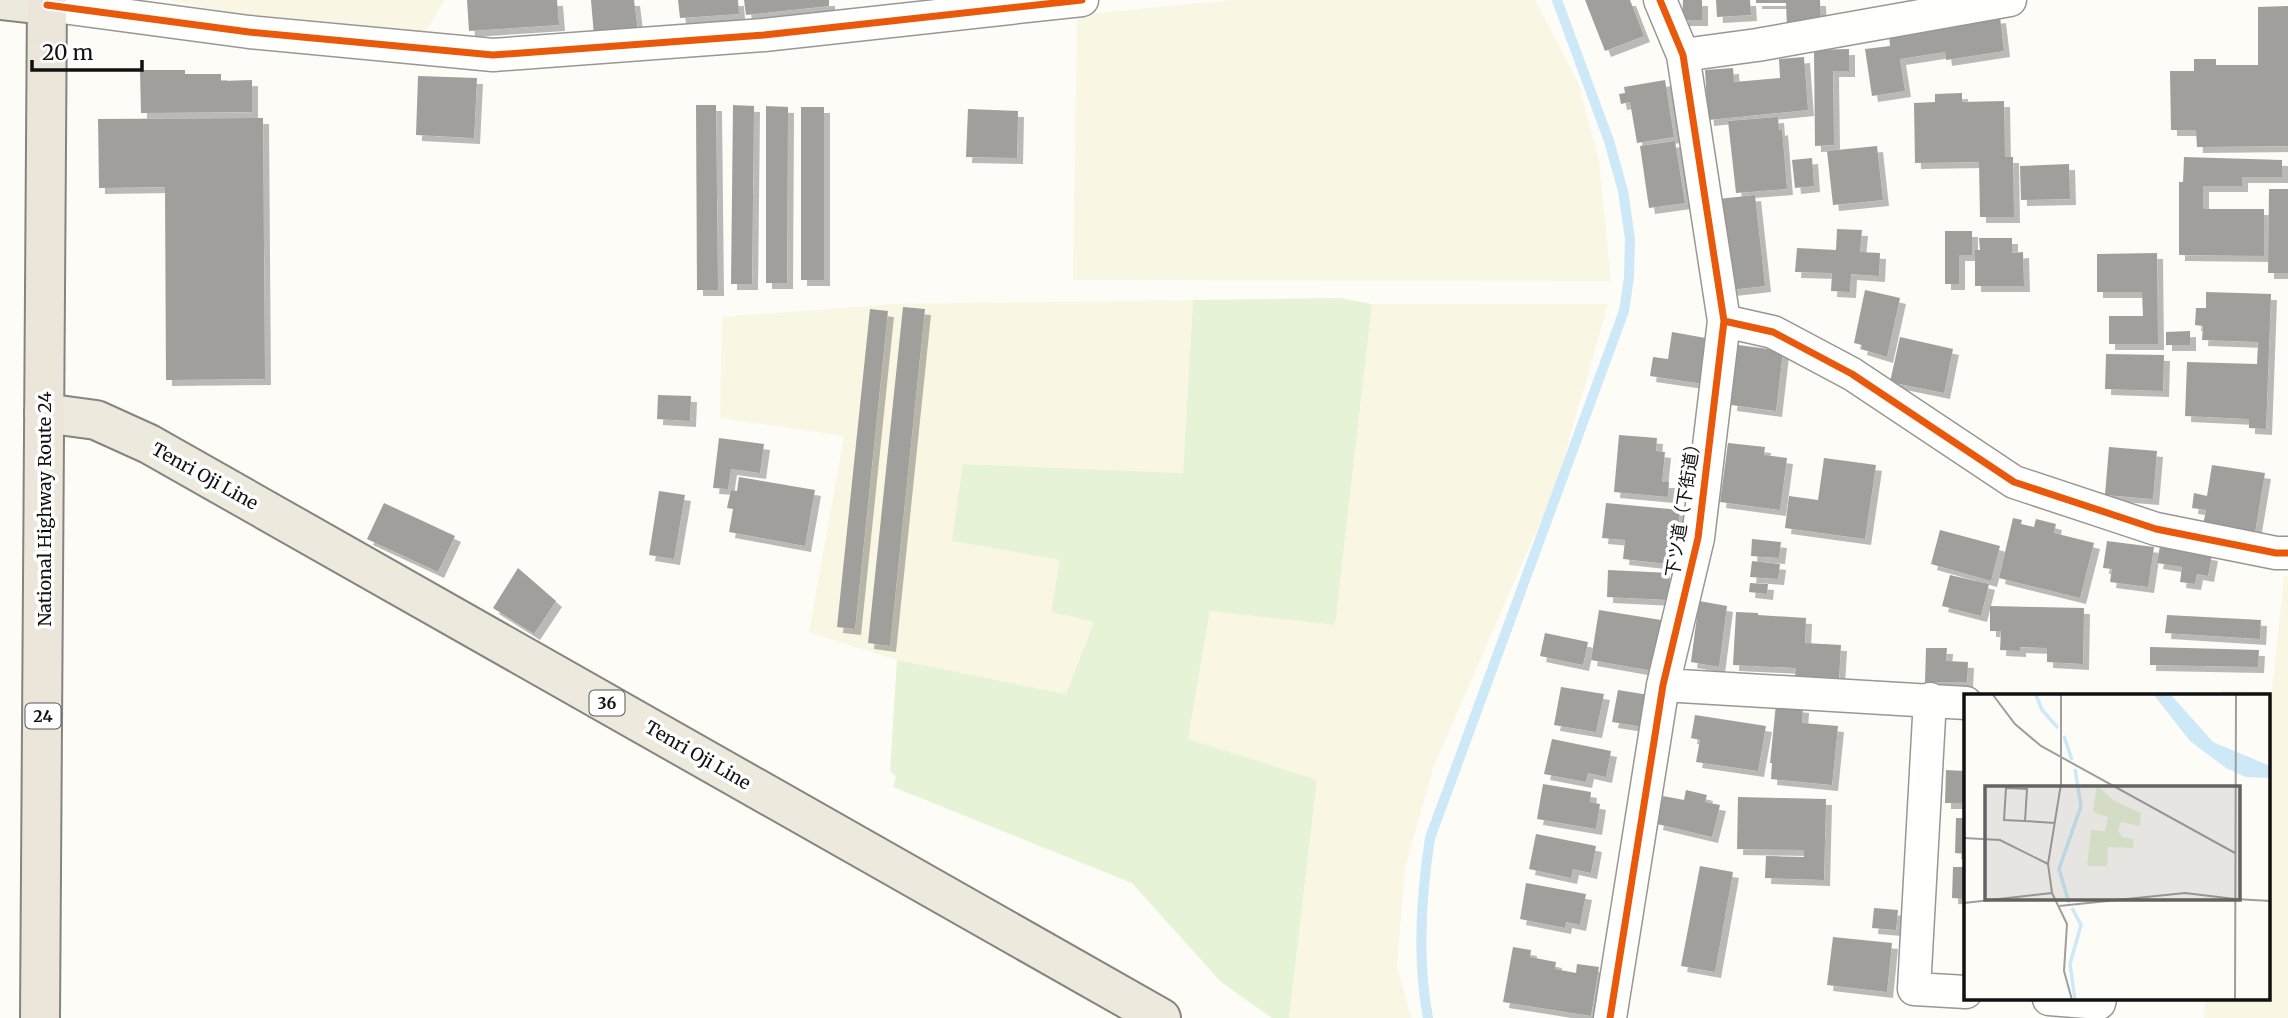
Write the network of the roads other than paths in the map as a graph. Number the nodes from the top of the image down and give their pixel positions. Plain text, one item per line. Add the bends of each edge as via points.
1 (0, 0) edge
2 (1082, 0) edge
3 (1660, 0) edge
4 (2010, 0) edge
5 (47, 3) edge
6 (1683, 55) junction
7 (1724, 321) junction
8 (44, 413) junction
9 (2288, 553) edge
10 (1663, 685) junction
11 (1930, 699) junction
12 (1964, 703) edge
13 (1964, 992) edge
14 (2062, 1000) edge
15 (2099, 1000) edge
16 (40, 1018) edge
17 (1161, 1018) edge
18 (1610, 1018) edge

1 - 5 main road
2 - 5 street via 764,35 493,55 249,32
3 - 6 street, 下ツ道（下街道）
4 - 6 street
5 - 8 highway, National Highway Route 24 / 24
6 - 7 street, 下ツ道（下街道）
7 - 9 street via 1773,332 1852,374 2014,482 2156,529
7 - 10 street, 下ツ道（下街道） via 1698,538
8 - 16 highway, National Highway Route 24 / 24
8 - 17 main road, Tenri Oji Line / 36 via 96,420 149,444
10 - 11 street
10 - 18 street, 下ツ道（下街道）
11 - 12 street
11 - 13 street via 1914,989
14 - 15 street

